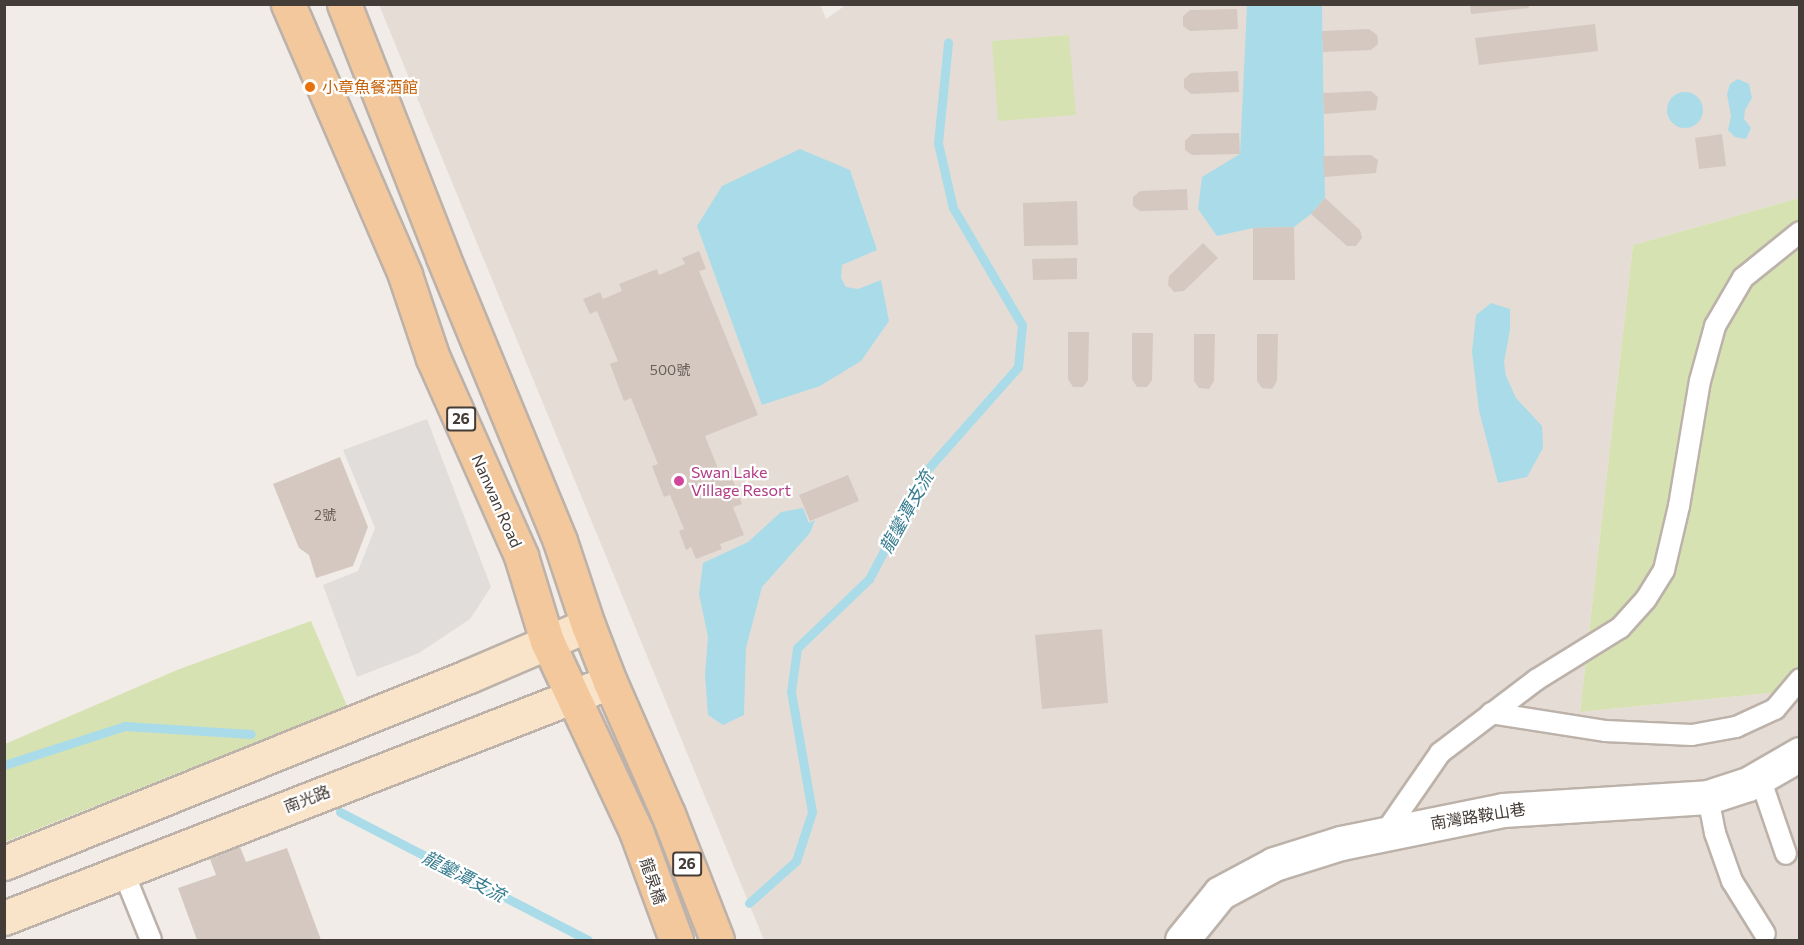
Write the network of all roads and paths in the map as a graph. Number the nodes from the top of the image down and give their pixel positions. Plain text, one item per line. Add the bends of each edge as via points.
1 (288, 4) edge
2 (344, 4) edge
3 (1800, 232) edge
4 (588, 625) junction
5 (547, 640) junction
6 (1800, 679) edge
7 (610, 682) junction
8 (575, 698) junction
9 (1491, 713) junction
10 (1800, 754) edge
11 (1760, 778) junction
12 (1708, 797) junction
13 (636, 831) joint
14 (1384, 834) junction
15 (1786, 854) dead end
16 (4, 864) edge
17 (123, 871) junction
18 (4, 918) edge
19 (711, 928) edge
20 (1765, 934) dead end
21 (674, 936) edge
22 (151, 940) edge
23 (1182, 940) edge

1 - 5 main road, Nanwan Road / 26 via 405,275 433,358 521,556
2 - 4 main road, 26 via 560,541
3 - 9 lane via 1743,279 1715,326 1700,381 1664,570 1646,599 1620,628
4 - 5 street
4 - 7 main road, 26
5 - 8 main road, Nanwan Road / 26
5 - 16 street via 469,676
6 - 9 lane via 1775,709 1736,727 1692,735 1605,730
7 - 8 street, 南光路
7 - 19 main road, 26 via 668,814
8 - 13 main road, Nanwan Road / 26
8 - 17 street, 南光路 via 487,728
9 - 14 lane via 1440,753
10 - 11 street, 南灣路鞍山巷
11 - 12 street, 南灣路鞍山巷
11 - 15 lane
12 - 14 street, 南灣路鞍山巷 via 1503,810
12 - 20 lane via 1732,881
13 - 21 main road, 龍泉橋 / 26
14 - 23 street, 南灣路鞍山巷 via 1274,864 1220,893
17 - 18 street, 南光路
17 - 22 lane

